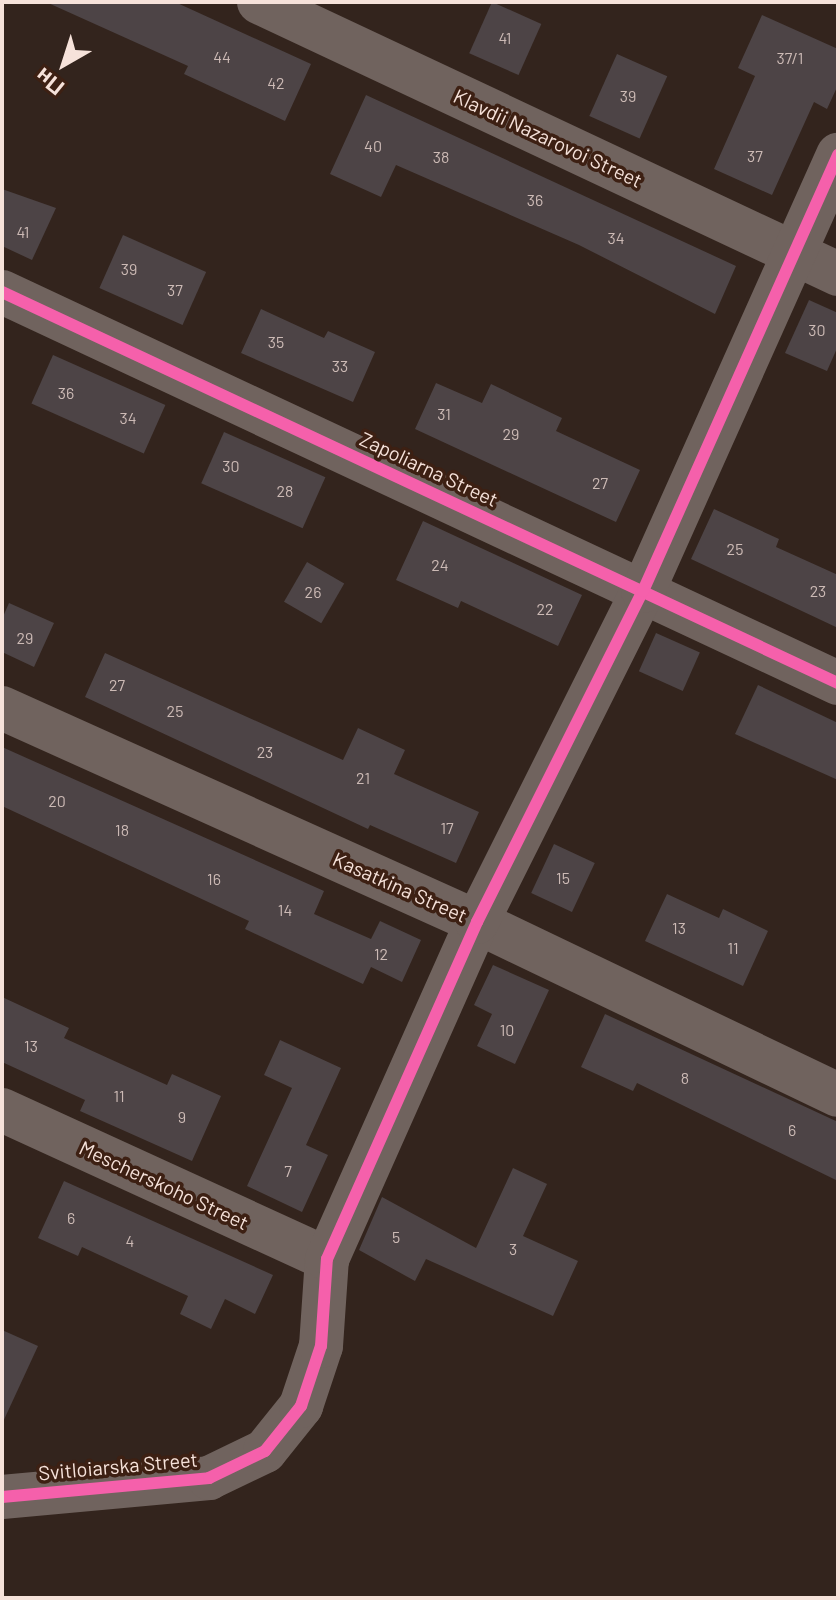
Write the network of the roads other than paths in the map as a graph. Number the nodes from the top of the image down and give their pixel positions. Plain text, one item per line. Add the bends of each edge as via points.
1 (259, 2) edge
2 (838, 155) edge
3 (795, 253) junction
4 (838, 274) edge
5 (2, 292) edge
6 (643, 591) junction
7 (838, 683) edge
8 (2, 708) edge
9 (477, 922) junction
10 (838, 1095) edge
11 (2, 1110) edge
12 (327, 1259) junction
13 (2, 1497) edge

1 - 3 street, Klavdii Nazarovoi Street
2 - 3 street, Svitloiarska Street
3 - 4 street, Klavdii Nazarovoi Street
3 - 6 street, Svitloiarska Street
5 - 6 street, Zapoliarna Street
6 - 7 street, Zapoliarna Street
6 - 9 street, Svitloiarska Street
8 - 9 street, Kasatkina Street
9 - 10 street, Kasatkina Street
9 - 12 street, Svitloiarska Street
11 - 12 street, Mescherskoho Street
12 - 13 street, Svitloiarska Street via 316,1361 301,1406 265,1451 209,1478

